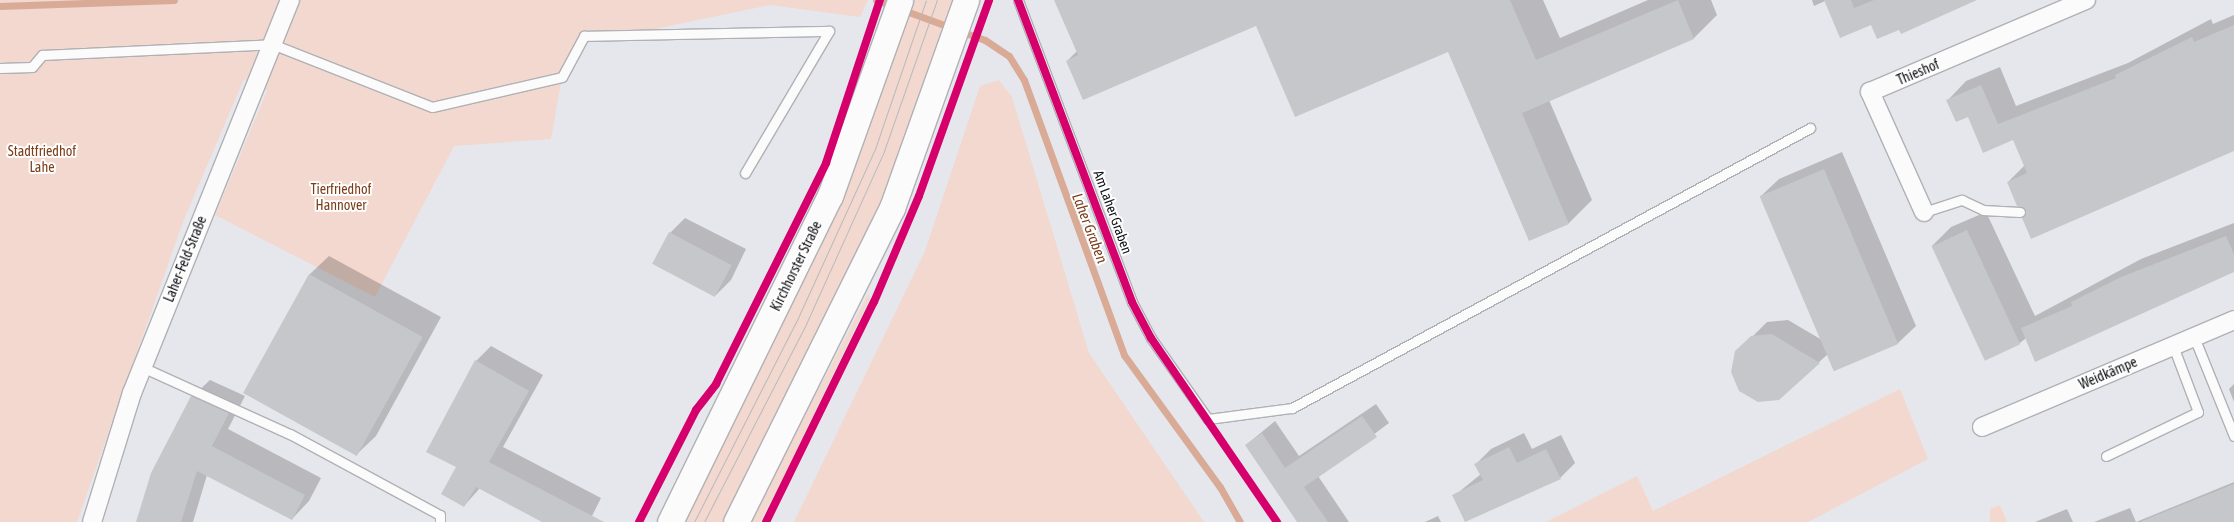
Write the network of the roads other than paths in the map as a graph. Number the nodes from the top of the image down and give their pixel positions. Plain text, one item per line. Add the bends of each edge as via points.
1 (900, 0) edge
2 (1018, 0) edge
3 (2086, 0) edge
4 (965, 5) edge
5 (287, 7) edge
6 (272, 44) junction
7 (0, 68) edge
8 (1810, 128) dead end
9 (745, 173) dead end
10 (1924, 212) joint
11 (2020, 212) dead end
12 (2234, 320) edge
13 (2194, 337) junction
14 (2172, 346) junction
15 (142, 367) junction
16 (1982, 427) dead end
17 (2234, 436) edge
18 (2106, 456) dead end
19 (92, 522) edge
20 (440, 522) edge
21 (670, 522) edge
22 (736, 522) edge

1 - 21 main road, Kirchhorster Straße via 830,196
2 - 8 lane, Am Laher Graben via 1132,302 1151,338 1208,419 1292,408
3 - 10 street, Thieshof via 1870,92
4 - 22 main road via 892,208
5 - 6 street, Laher-Feld-Straße
6 - 7 lane via 42,55 32,66
6 - 9 lane via 432,107 562,76 584,36 829,31
6 - 15 street, Laher-Feld-Straße
10 - 11 lane via 1962,200 1983,210
12 - 13 street, Weidkämpe
13 - 14 street, Weidkämpe
13 - 17 lane
14 - 16 street, Weidkämpe
14 - 18 lane via 2198,412
15 - 19 street, Laher-Feld-Straße
15 - 20 lane via 290,434 440,515

